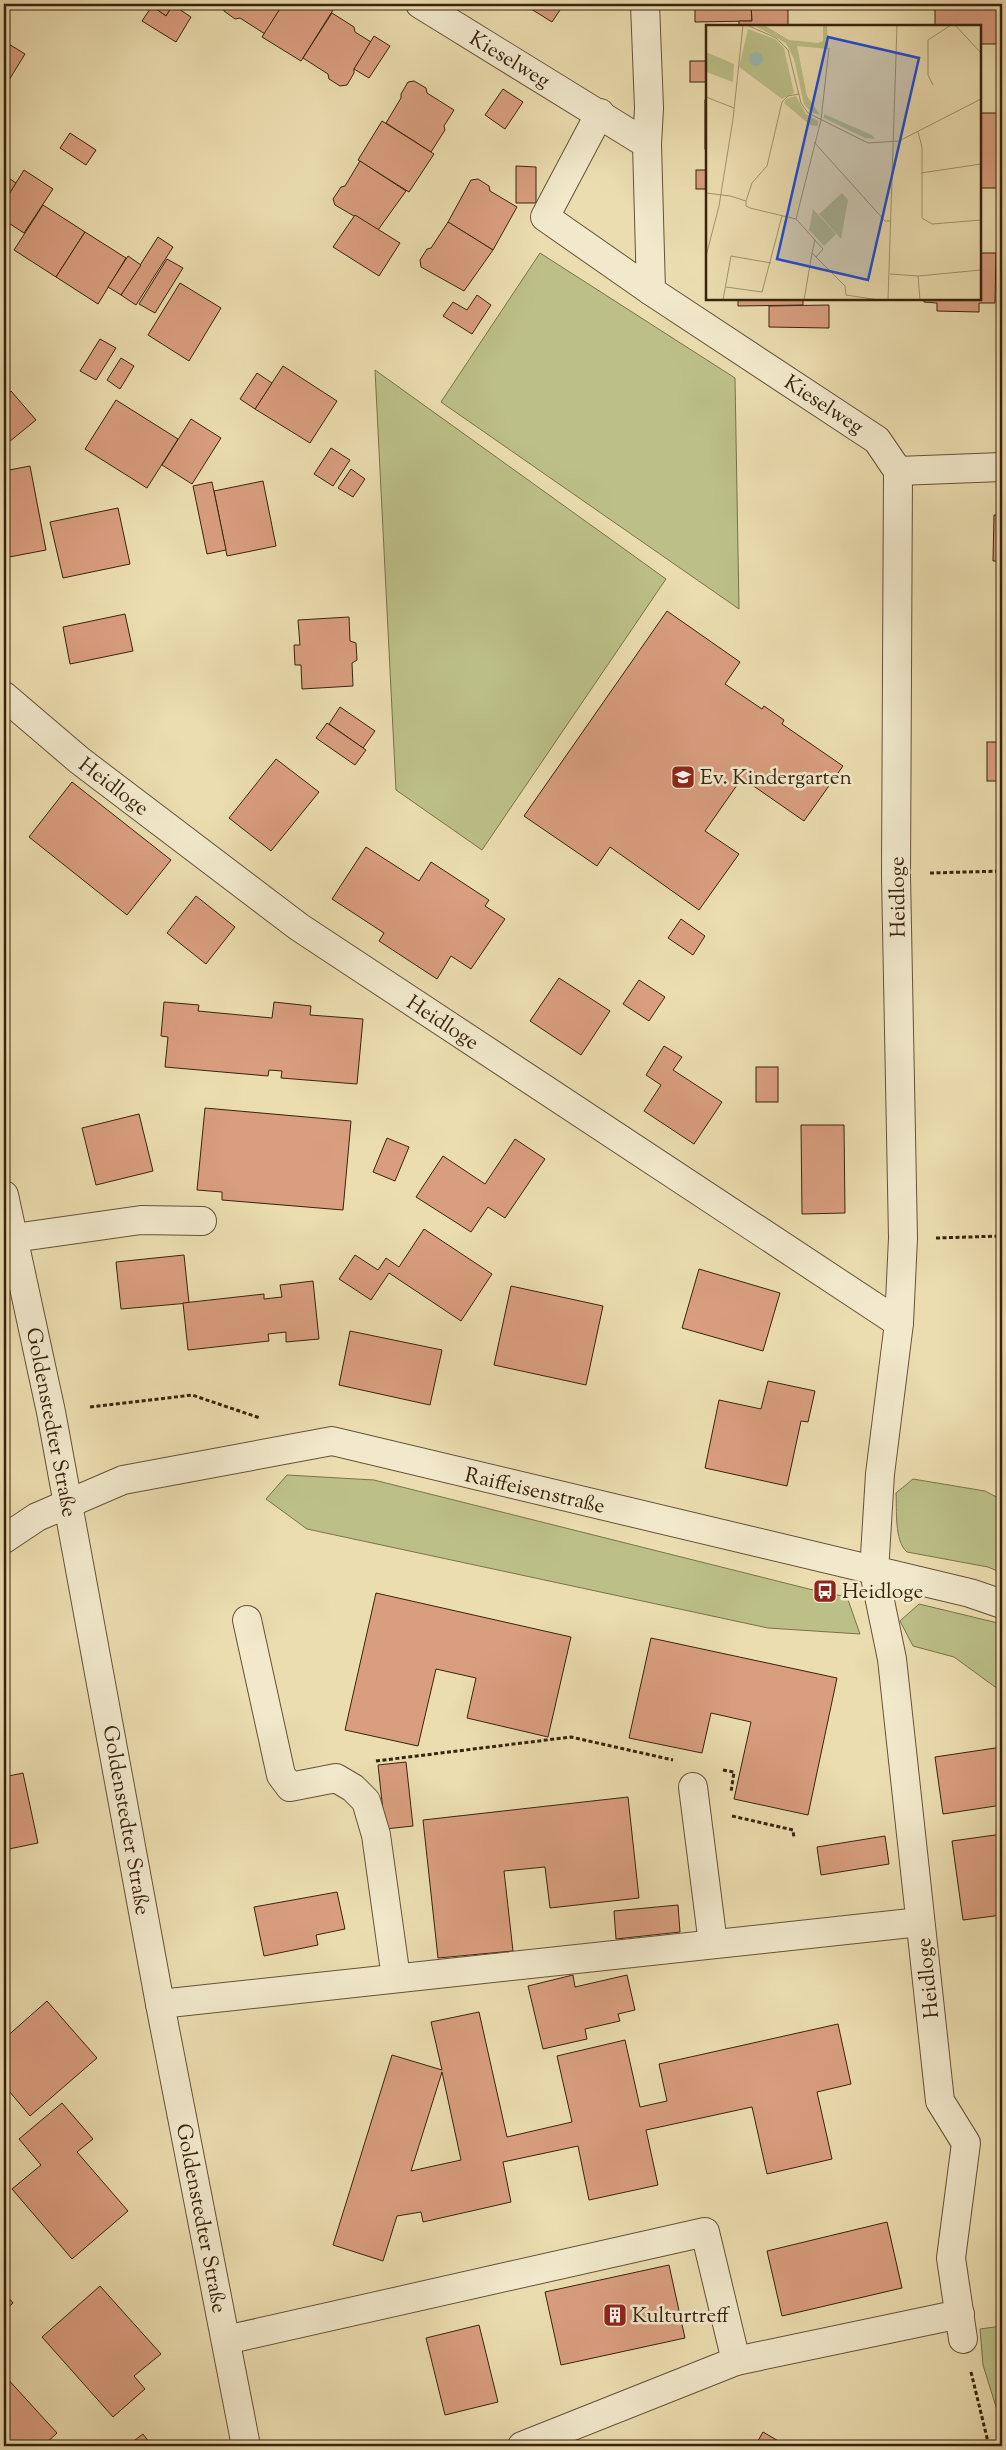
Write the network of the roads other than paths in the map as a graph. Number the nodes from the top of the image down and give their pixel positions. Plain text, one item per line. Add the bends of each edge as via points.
1 (420, 4) edge
2 (645, 4) edge
3 (600, 113) junction
4 (647, 144) junction
5 (652, 291) junction
6 (1002, 466) edge
7 (898, 471) junction
8 (4, 696) edge
9 (4, 1195) edge
10 (202, 1221) dead end
11 (14, 1238) junction
12 (900, 1323) junction
13 (68, 1504) junction
14 (4, 1539) edge
15 (874, 1572) junction
16 (1002, 1604) edge
17 (247, 1620) dead end
18 (693, 1787) dead end
19 (920, 1922) junction
20 (713, 1944) junction
21 (396, 1978) junction
22 (160, 2004) junction
23 (226, 2340) junction
24 (736, 2362) junction
25 (246, 2446) edge
26 (522, 2446) edge

1 - 3 street, Kieselweg
2 - 4 street via 649,108
3 - 4 street, Kieselweg
3 - 5 street, Kieselweg via 545,217
4 - 5 street
5 - 7 street, Kieselweg via 877,440
6 - 7 street
7 - 12 street, Heidloge via 896,875 903,1238
8 - 12 street, Heidloge via 79,760 299,927
9 - 11 street, Goldenstedter Straße
10 - 11 street via 140,1220
11 - 13 street, Goldenstedter Straße
12 - 15 street, Heidloge via 880,1474
13 - 14 street, Raiffeisenstraße via 38,1517
13 - 15 street, Raiffeisenstraße via 123,1480 332,1441
13 - 22 street, Goldenstedter Straße
15 - 16 street, Raiffeisenstraße via 970,1593
15 - 19 street, Heidloge via 892,1660
17 - 21 street via 281,1775 290,1788 336,1778 366,1801 376,1835
18 - 20 street
19 - 20 street
19 - 24 street, Heidloge via 940,2101 966,2142 951,2258 962,2326
20 - 21 street
21 - 22 street
22 - 23 street, Goldenstedter Straße
23 - 24 street via 704,2232
23 - 25 street, Goldenstedter Straße
24 - 26 street

